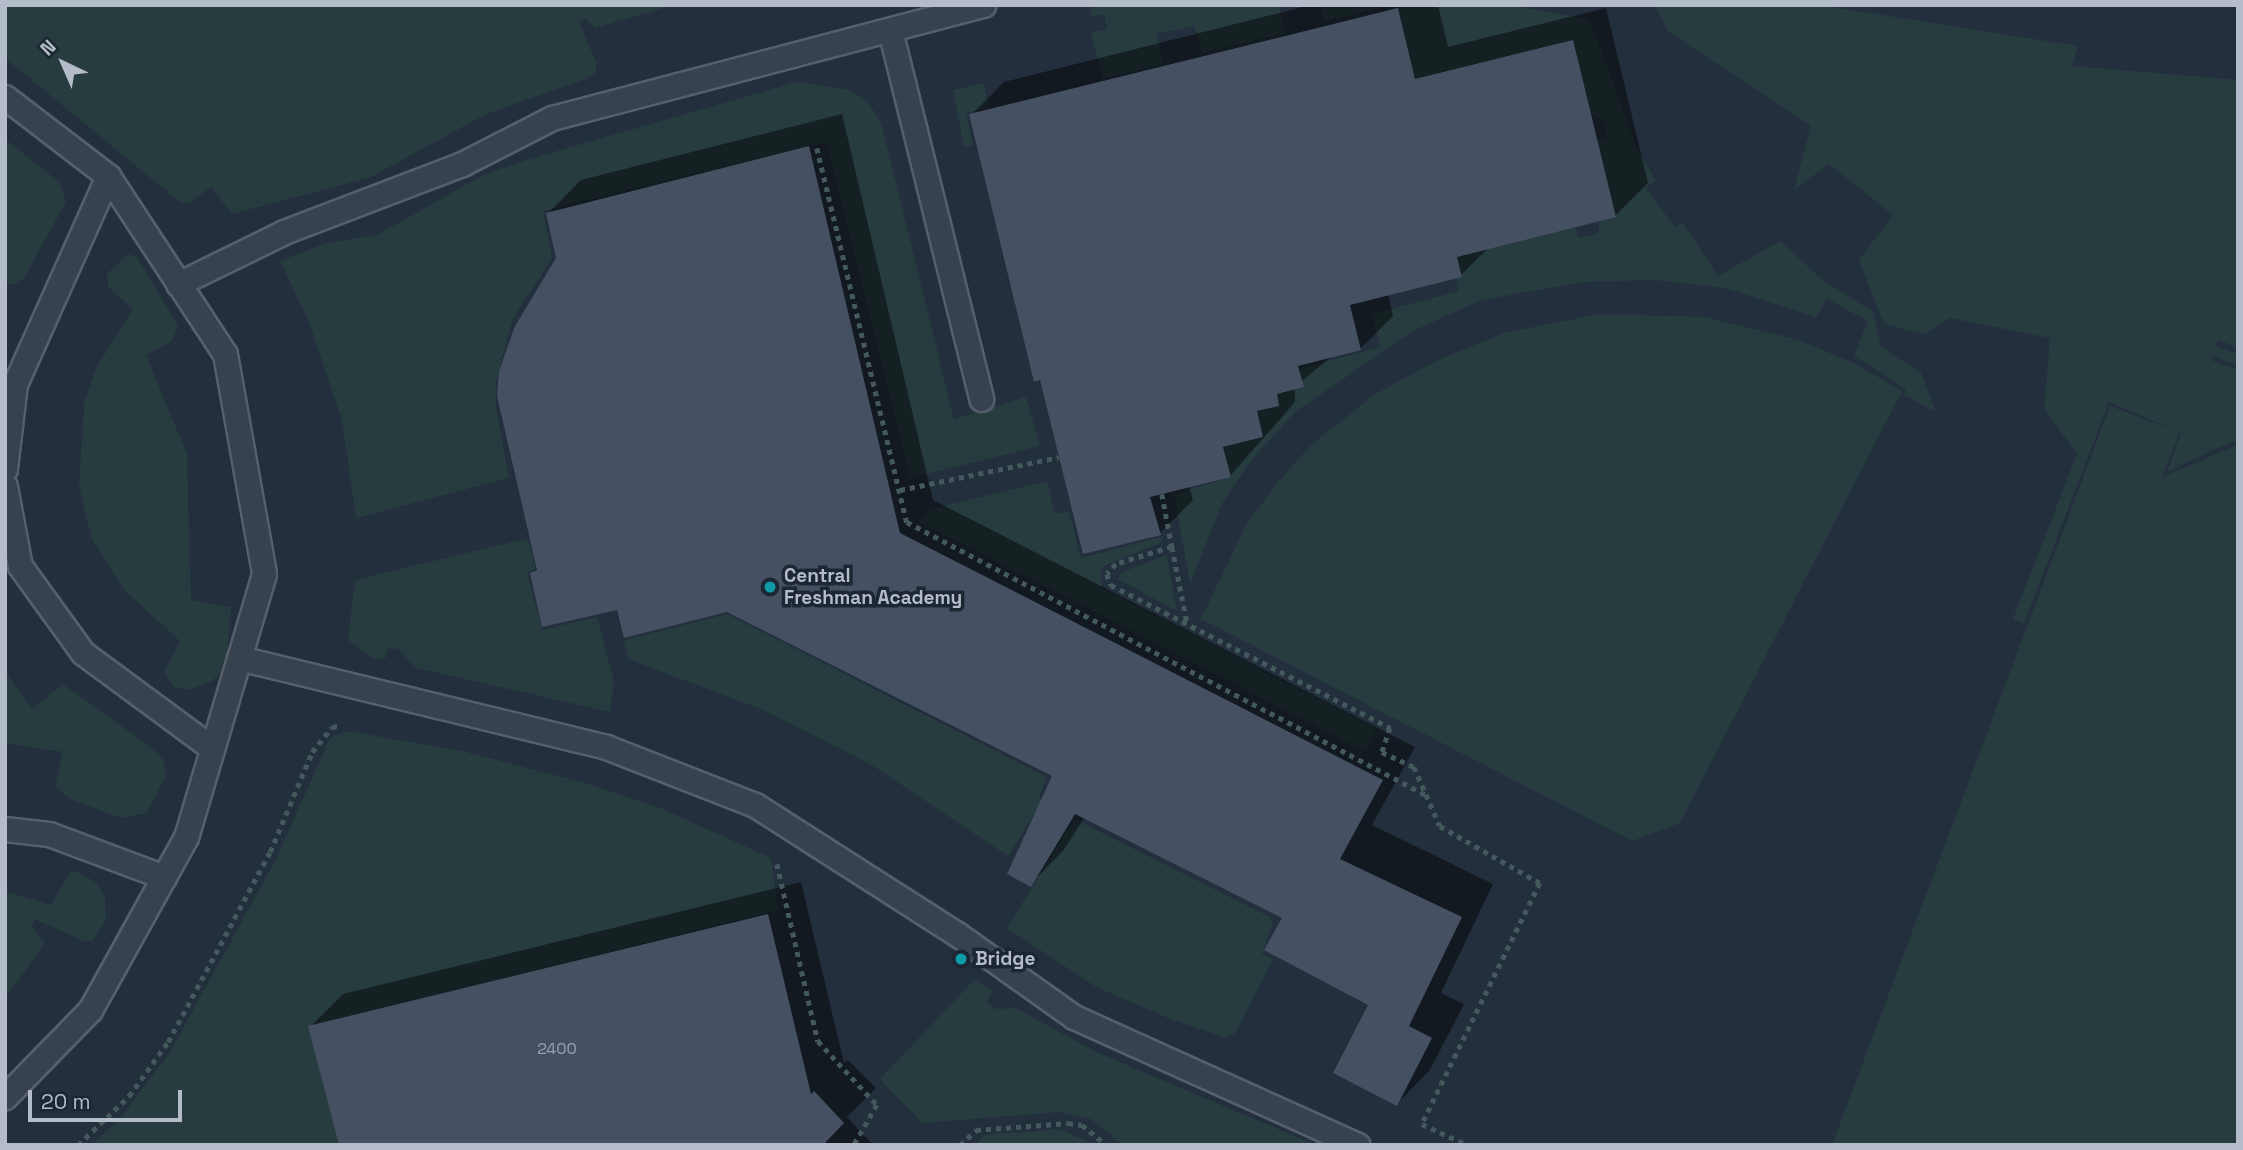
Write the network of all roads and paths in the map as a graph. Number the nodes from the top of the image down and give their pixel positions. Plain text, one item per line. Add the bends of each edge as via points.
1 (983, 5) edge
2 (890, 30) junction
3 (5, 97) edge
4 (817, 148) dead end
5 (108, 176) junction
6 (178, 284) junction
7 (981, 399) dead end
8 (1059, 457) dead end
9 (5, 469) edge
10 (5, 486) edge
11 (900, 490) junction
12 (1162, 494) dead end
13 (1172, 547) junction
14 (1187, 623) junction
15 (239, 658) junction
16 (353, 723) dead end
17 (212, 748) junction
18 (1427, 796) junction
19 (5, 829) edge
20 (775, 856) dead end
21 (164, 877) junction
22 (5, 1097) edge
23 (78, 1145) edge
24 (854, 1145) edge
25 (960, 1145) edge
26 (1107, 1145) edge
27 (1357, 1145) edge
28 (1467, 1145) edge

1 - 2 lane
2 - 6 lane via 552,118 462,164 284,232
2 - 7 lane
3 - 5 lane
4 - 11 path
5 - 6 lane
5 - 9 lane via 15,384
6 - 15 lane via 225,354 264,574
8 - 11 path
10 - 17 lane via 20,566 83,653
11 - 18 path via 907,522
12 - 13 path
13 - 14 path
13 - 14 path via 1116,564 1107,574 1111,585
14 - 18 path via 1390,728 1382,752 1414,767
15 - 17 lane
15 - 27 lane via 606,747 755,806 957,934 1074,1017
16 - 23 path via 332,727 312,752 270,852 168,1042 129,1096
17 - 21 lane via 186,837
18 - 28 path via 1440,826 1540,883 1422,1124
19 - 21 lane via 49,834
20 - 24 path via 818,1041 877,1105
21 - 22 lane via 90,1010
25 - 26 path via 976,1130 1068,1123 1082,1125

